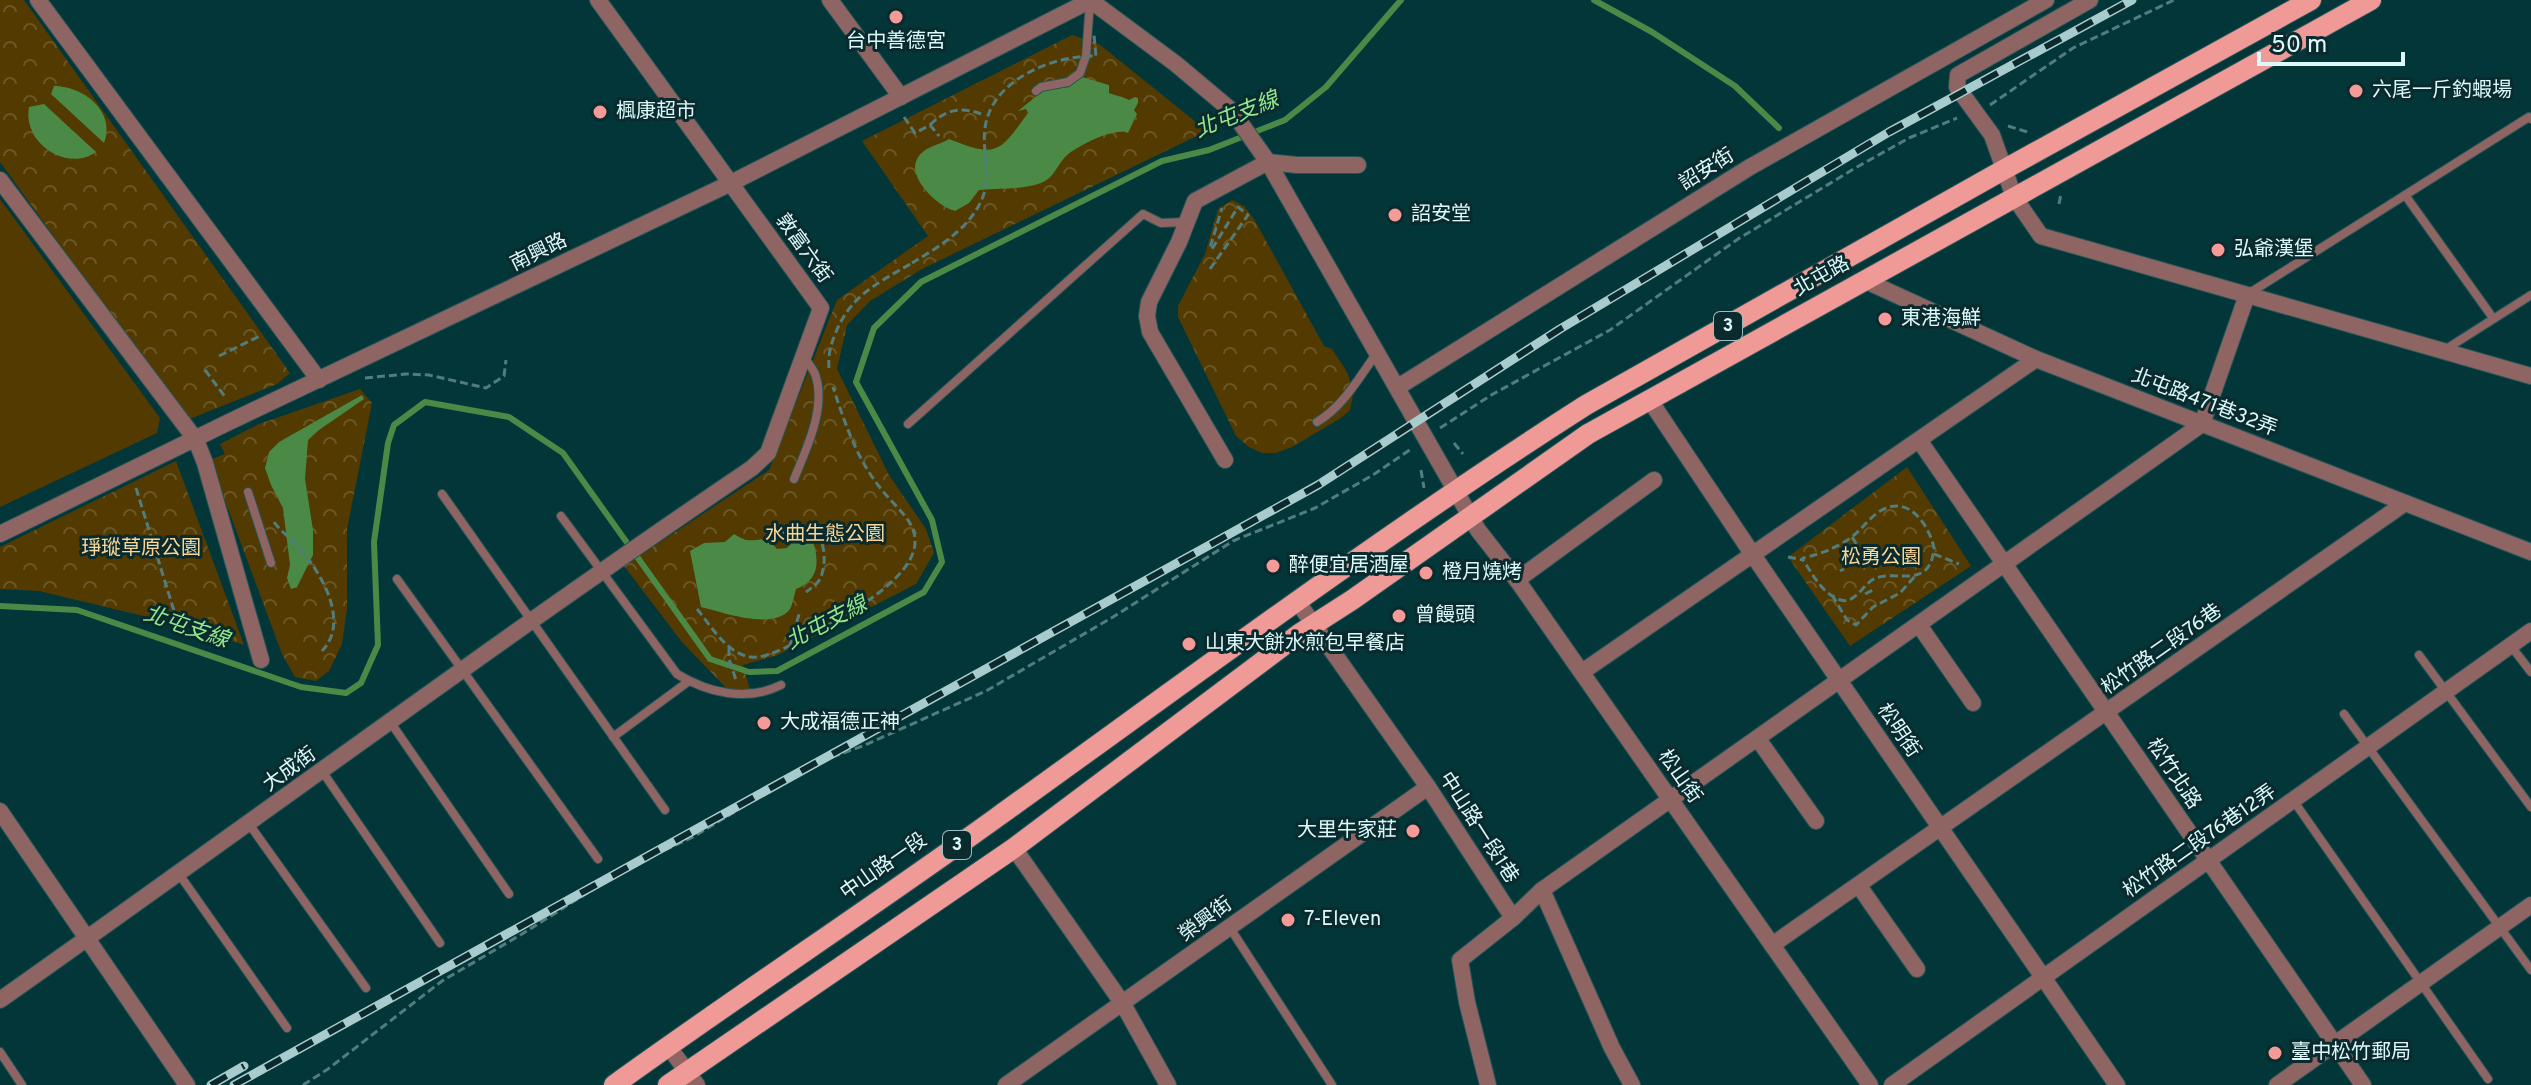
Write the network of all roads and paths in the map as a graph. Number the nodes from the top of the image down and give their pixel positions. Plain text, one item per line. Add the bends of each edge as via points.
1 (38, 0) edge
2 (598, 0) edge
3 (830, 0) edge
4 (1090, 0) edge
5 (2046, 0) edge
6 (2090, 0) edge
7 (2174, 0) edge
8 (2311, 0) edge
9 (2371, 0) edge
10 (1094, 35) dead end
11 (1086, 56) junction
12 (1036, 91) dead end
13 (901, 97) junction
14 (1974, 111) junction
15 (981, 114) dead end
16 (904, 117) dead end
17 (2531, 119) edge
18 (2000, 124) dead end
19 (930, 125) junction
20 (2034, 134) dead end
21 (939, 136) dead end
22 (1268, 162) junction
23 (1358, 165) dead end
24 (2005, 169) junction
25 (0, 180) edge
26 (731, 183) junction
27 (2063, 191) dead end
28 (2405, 195) junction
29 (2014, 197) junction
30 (1224, 203) dead end
31 (2059, 204) dead end
32 (1187, 222) junction
33 (1210, 269) dead end
34 (1866, 281) junction
35 (2247, 295) junction
36 (2531, 295) edge
37 (2493, 318) junction
38 (266, 334) dead end
39 (2443, 351) junction
40 (1378, 352) junction
41 (219, 356) dead end
42 (804, 358) junction
43 (2036, 359) junction
44 (506, 360) dead end
45 (205, 370) dead end
46 (2531, 376) edge
47 (360, 379) dead end
48 (319, 380) junction
49 (1398, 387) junction
50 (226, 398) dead end
51 (1649, 399) junction
52 (1317, 422) dead end
53 (908, 424) dead end
54 (2202, 424) junction
55 (1425, 438) junction
56 (196, 440) junction
57 (1919, 440) junction
58 (1454, 443) dead end
59 (1463, 454) dead end
60 (1225, 460) dead end
61 (1421, 466) dead end
62 (130, 472) junction
63 (794, 479) dead end
64 (1654, 480) dead end
65 (1424, 488) dead end
66 (1456, 491) junction
67 (248, 492) dead end
68 (442, 494) dead end
69 (2405, 503) junction
70 (269, 516) dead end
71 (561, 516) dead end
72 (1470, 516) junction
73 (768, 532) dead end
74 (0, 534) edge
75 (1852, 537) junction
76 (1859, 548) dead end
77 (2531, 552) edge
78 (1934, 554) junction
79 (1753, 555) junction
80 (1788, 557) dead end
81 (1803, 560) junction
82 (271, 563) dead end
83 (1959, 564) dead end
84 (2005, 564) junction
85 (601, 572) junction
86 (1916, 575) junction
87 (1877, 577) junction
88 (397, 579) dead end
89 (1517, 580) junction
90 (1880, 583) dead end
91 (1873, 590) dead end
92 (806, 592) dead end
93 (1865, 594) dead end
94 (1832, 595) junction
95 (1297, 601) junction
96 (697, 609) dead end
97 (800, 611) dead end
98 (175, 614) dead end
99 (532, 622) junction
100 (1314, 624) junction
101 (1919, 625) junction
102 (2531, 631) edge
103 (790, 645) junction
104 (2511, 645) junction
105 (729, 648) junction
106 (322, 651) dead end
107 (2419, 655) dead end
108 (261, 660) dead end
109 (463, 669) junction
110 (1582, 672) junction
111 (2531, 672) edge
112 (689, 681) junction
113 (1839, 681) junction
114 (781, 685) dead end
115 (2446, 692) junction
116 (741, 695) junction
117 (1973, 703) dead end
118 (2107, 712) junction
119 (2344, 714) dead end
120 (391, 723) junction
121 (613, 737) junction
122 (1758, 739) junction
123 (2368, 747) junction
124 (322, 771) junction
125 (1428, 787) junction
126 (1670, 799) junction
127 (2293, 800) junction
128 (2531, 807) edge
129 (665, 810) dead end
130 (1, 816) edge
131 (1816, 821) dead end
132 (249, 824) junction
133 (1941, 828) junction
134 (1014, 848) junction
135 (598, 859) dead end
136 (2209, 860) junction
137 (179, 874) junction
138 (1859, 886) junction
139 (1542, 890) junction
140 (509, 894) dead end
141 (2531, 905) edge
142 (1513, 918) junction
143 (2499, 927) junction
144 (1230, 928) junction
145 (86, 939) junction
146 (440, 943) dead end
147 (1772, 945) junction
148 (1917, 969) dead end
149 (2531, 970) edge
150 (2043, 978) junction
151 (2421, 983) junction
152 (366, 988) dead end
153 (0, 1000) edge
154 (1123, 1004) junction
155 (287, 1028) dead end
156 (2335, 1044) junction
157 (668, 1046) junction
158 (0, 1052) edge
159 (692, 1078) edge
160 (2488, 1079) dead end
161 (22, 1085) edge
162 (187, 1085) edge
163 (303, 1085) edge
164 (614, 1085) edge
165 (668, 1085) edge
166 (1006, 1085) edge
167 (1168, 1085) edge
168 (1332, 1085) edge
169 (1488, 1085) edge
170 (1632, 1085) edge
171 (1870, 1085) edge
172 (1892, 1085) edge
173 (2117, 1085) edge
174 (2277, 1085) edge
175 (2363, 1085) edge

1 - 48 street
2 - 26 street, 敦富六街
3 - 13 street
4 - 11 lane
4 - 13 street, 南興路
4 - 22 street, 松山街 via 1232,111
5 - 49 street, 詔安街 via 1750,167
6 - 14 street via 1958,75 1957,87
7 - 14 path via 2073,48
8 - 24 main road, 北屯路 / 3
9 - 29 main road, 北屯路 / 3
10 - 11 path, bridge via 1096,56
11 - 12 lane via 1074,78
11 - 103 path, bridge via 1031,71 1002,93 985,126 985,190 965,224 948,241 854,300 840,319 828,364 853,445 913,528 916,544 909,561 879,593
13 - 26 street, 南興路
14 - 24 street via 1992,135
14 - 55 path via 1857,167 1738,239 1610,330
15 - 19 path via 953,111
16 - 19 path via 915,133
17 - 28 lane
18 - 20 path
19 - 21 path
22 - 23 street
22 - 32 street via 1195,201
22 - 40 street, 松山街
24 - 29 street
24 - 66 main road, 北屯路 / 3 via 1586,405
25 - 56 street
26 - 42 street, 敦富六街 via 821,308
26 - 48 street, 南興路
27 - 31 path
28 - 35 lane
28 - 37 lane
29 - 34 main road, 北屯路 / 3
29 - 35 street via 2041,236
30 - 33 path via 1210,248 1238,207 1248,215
32 - 53 lane via 1161,223 1143,214
32 - 60 street via 1147,316 1150,332
34 - 43 street, 北屯路471巷32弄
34 - 51 main road, 北屯路 / 3
35 - 39 street
35 - 54 street
36 - 37 lane
37 - 39 lane
38 - 41 path
39 - 46 street
40 - 49 street, 松山街
40 - 52 lane via 1342,401
42 - 63 lane via 815,375 818,398
42 - 85 street, 敦富六街 via 768,453
43 - 54 street, 北屯路471巷32弄
43 - 57 street
44 - 47 path via 504,376 486,388 429,375
45 - 50 path
48 - 56 street, 南興路
49 - 55 street, 松山街
51 - 72 main road, 北屯路 / 3 via 1588,434
51 - 79 street, 松明街
54 - 69 street, 北屯路471巷32弄
54 - 84 street
55 - 66 street, 松山街
55 - 163 path via 1336,497 1233,541 986,691 830,758 693,837 630,866 442,981
56 - 62 street, 南興路
56 - 108 street
57 - 79 street
57 - 84 street, 松竹北路
58 - 59 path
61 - 65 path
62 - 74 street, 南興路
62 - 98 path
64 - 89 street
66 - 72 street, 松山街
66 - 95 main road, 北屯路 / 3
67 - 82 lane
68 - 99 lane
69 - 77 street, 北屯路471巷32弄
69 - 118 street, 松竹路二段76巷
70 - 106 path via 314,566 328,594 333,633
71 - 85 lane
72 - 89 street, 松山街
72 - 100 main road, 北屯路 / 3
73 - 92 path via 812,533 821,539 822,570
75 - 76 path
75 - 78 path via 1883,509 1900,507 1924,522
75 - 81 path
78 - 83 path
78 - 86 path
79 - 110 street
79 - 113 street, 松明街
80 - 81 path
81 - 94 path
84 - 101 street
84 - 118 street, 松竹北路
85 - 99 street, 大成街
85 - 112 lane via 677,674
86 - 87 path
86 - 94 path via 1856,625
87 - 90 path
87 - 94 path via 1850,600
88 - 109 lane
89 - 110 street, 松山街
91 - 93 path
95 - 100 street, 中山路一段1巷
95 - 157 main road, 中山路一段 / 3
96 - 105 path
97 - 103 path
99 - 109 street, 大成街
99 - 121 lane
100 - 125 street, 中山路一段1巷
100 - 134 main road, 3
101 - 113 street
101 - 117 street
102 - 104 street, 松竹路二段76巷12弄
103 - 105 path via 752,657
104 - 111 lane
104 - 115 street, 松竹路二段76巷12弄
105 - 116 path
107 - 115 lane
109 - 120 street, 大成街
109 - 135 lane
110 - 126 street, 松山街
112 - 116 lane
112 - 121 lane
113 - 122 street
113 - 133 street, 松明街
114 - 116 lane
115 - 123 street, 松竹路二段76巷12弄
115 - 128 lane
118 - 133 street, 松竹路二段76巷
118 - 136 street, 松竹北路
119 - 123 lane
120 - 124 street, 大成街
120 - 140 lane
121 - 129 lane
122 - 126 street
122 - 131 street
123 - 127 street, 松竹路二段76巷12弄
123 - 143 lane
124 - 132 street, 大成街
124 - 146 lane
125 - 142 street, 中山路一段1巷
125 - 144 street, 榮興街
126 - 139 street
126 - 147 street, 松山街
127 - 136 street, 松竹路二段76巷12弄
127 - 151 lane
130 - 145 street
132 - 137 street, 大成街
132 - 152 lane
133 - 138 street, 松竹路二段76巷
133 - 150 street, 松明街
134 - 154 street
134 - 159 main road, 3
136 - 150 street, 松竹路二段76巷12弄
136 - 156 street, 松竹北路
137 - 145 street, 大成街
137 - 155 lane
138 - 147 street, 松竹路二段76巷
138 - 148 street
139 - 142 street
139 - 170 street
141 - 143 street
142 - 169 street via 1460,960
143 - 149 lane
143 - 151 street
144 - 154 street, 榮興街
144 - 168 lane
145 - 153 street, 大成街
145 - 162 street
147 - 171 street, 松山街
150 - 172 street, 松竹路二段76巷12弄
150 - 173 street, 松明街
151 - 156 street
151 - 160 lane
154 - 166 street, 榮興街
154 - 167 street
156 - 174 street
156 - 175 street, 松竹北路
157 - 159 street
157 - 164 main road, 中山路一段 / 3
158 - 161 lane
159 - 165 main road, 3

